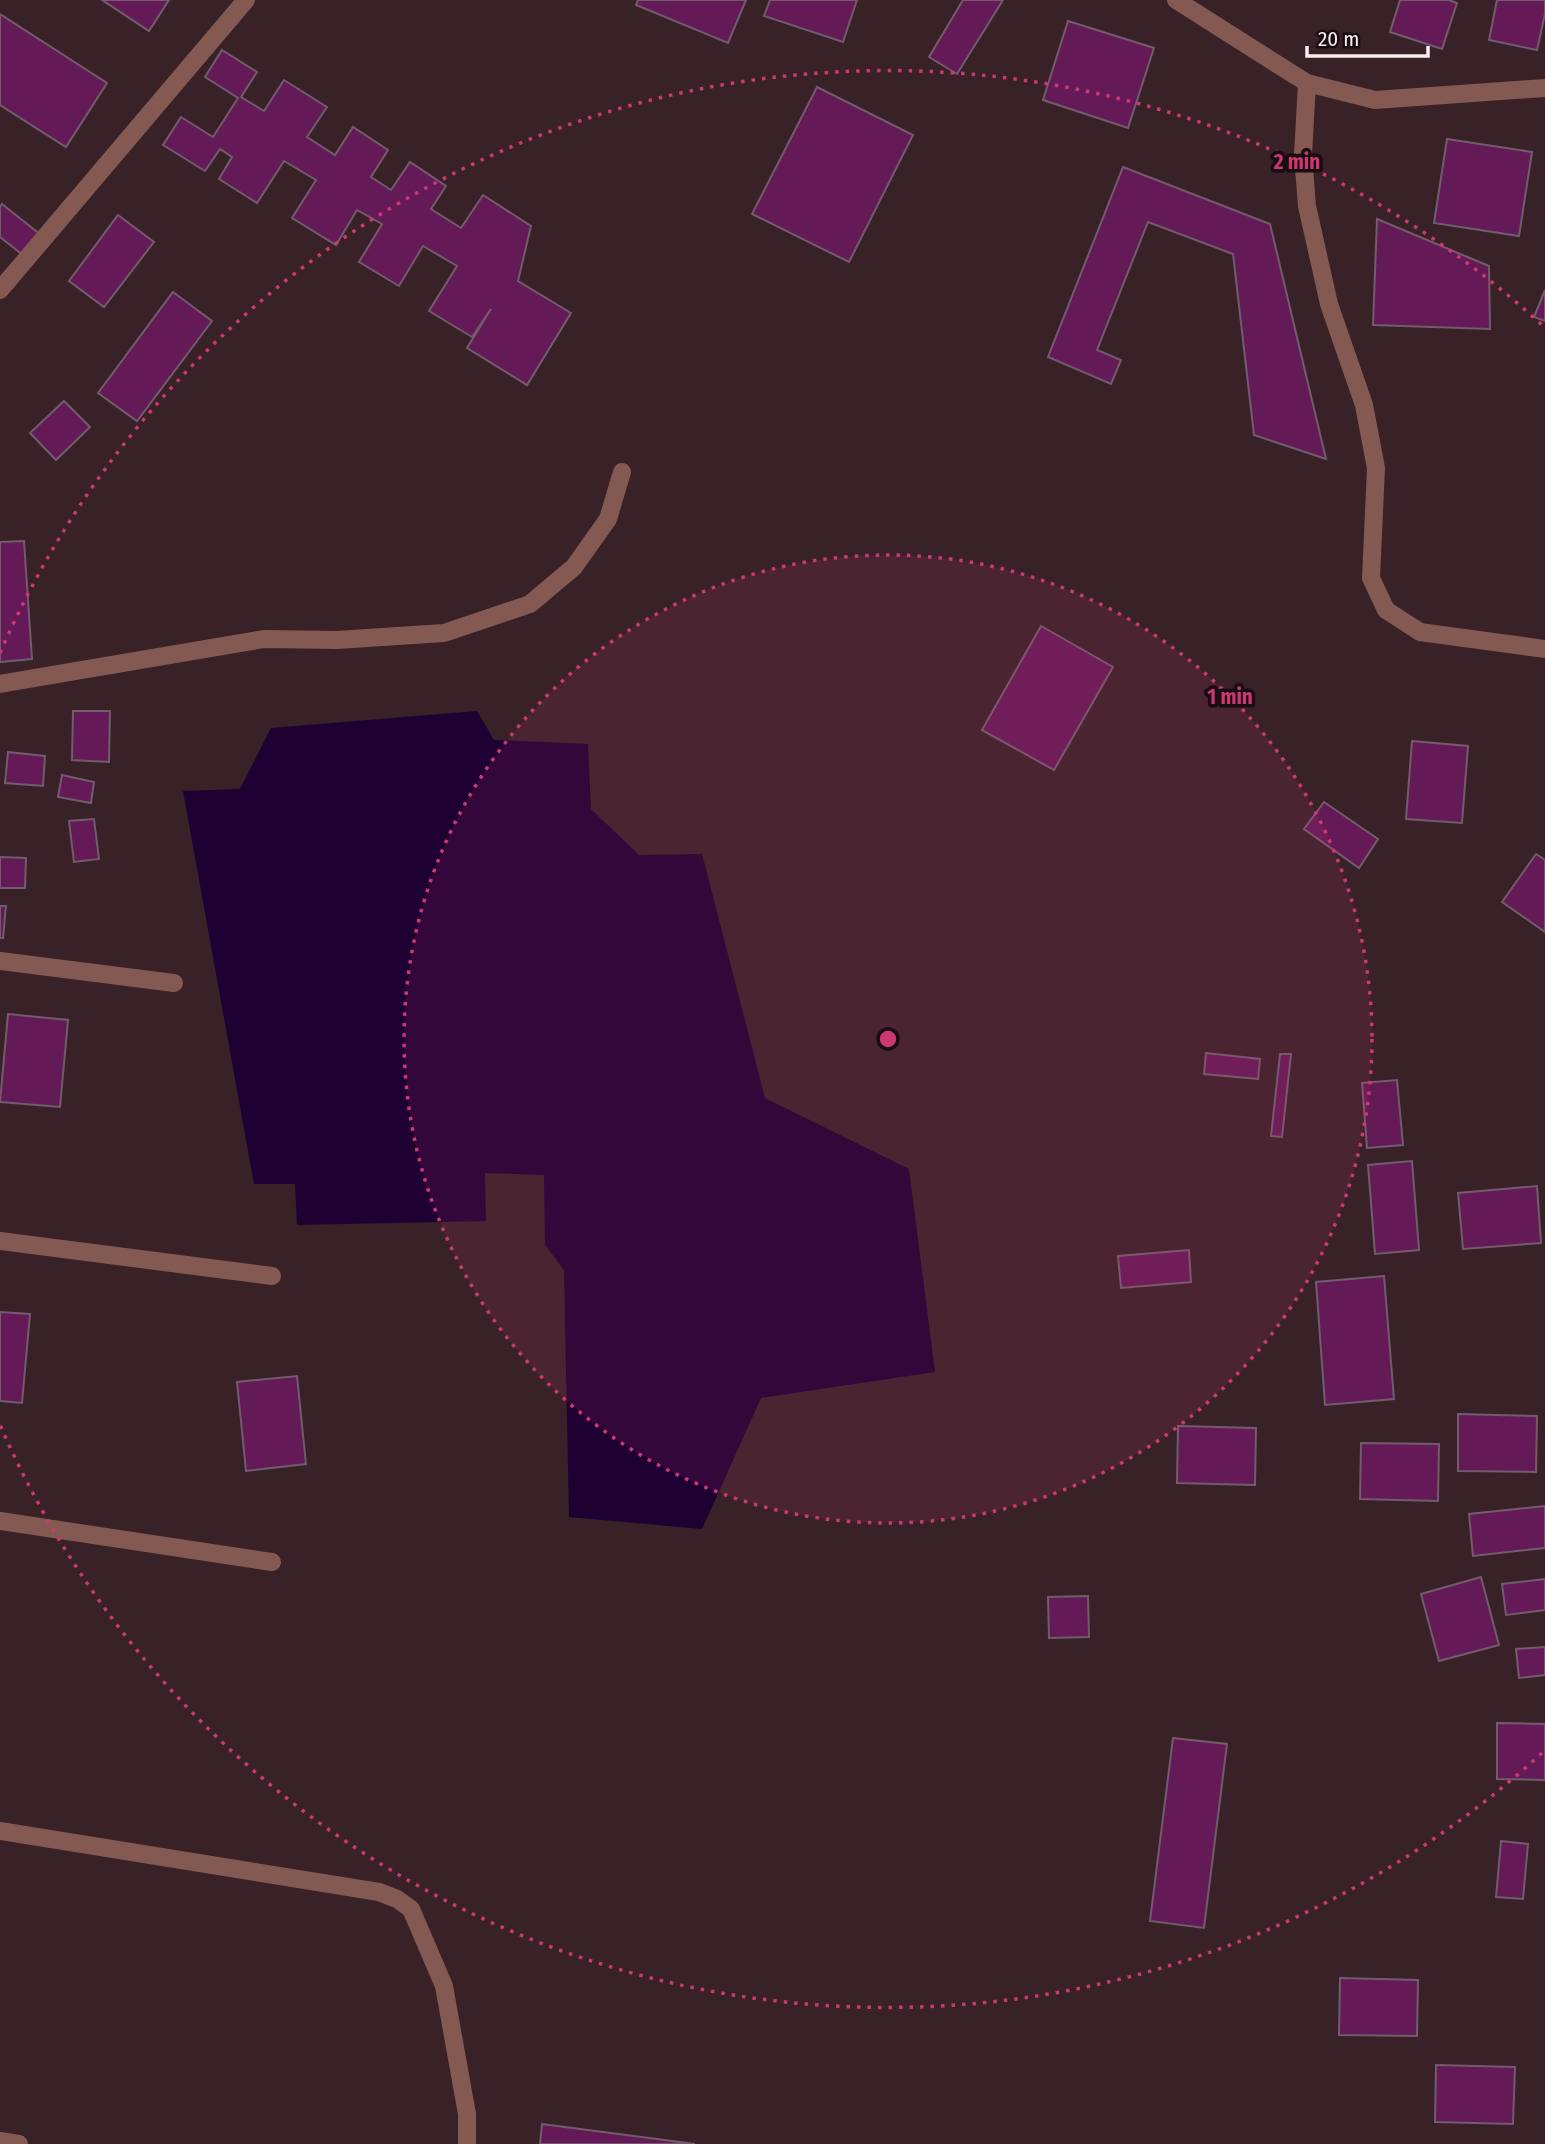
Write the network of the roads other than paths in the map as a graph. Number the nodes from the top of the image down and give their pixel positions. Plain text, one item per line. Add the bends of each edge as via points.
1 (246, 0) edge
2 (1176, 0) edge
3 (1307, 83) junction
4 (1545, 88) edge
5 (0, 290) edge
6 (622, 472) dead end
7 (1545, 649) edge
8 (0, 684) edge
9 (0, 961) edge
10 (174, 983) dead end
11 (0, 1241) edge
12 (272, 1276) dead end
13 (0, 1521) edge
14 (272, 1562) dead end
15 (0, 1831) edge
16 (0, 2141) edge
17 (19, 2144) edge
18 (467, 2144) edge

1 - 5 street
2 - 3 street
3 - 4 street via 1375,100
3 - 7 street via 1303,155 1307,206 1329,304 1364,405 1376,468 1371,578 1386,610 1420,632
6 - 8 street via 608,519 574,567 530,604 444,633 264,639
9 - 10 street
11 - 12 street
13 - 14 street
15 - 18 street via 379,1892 397,1899 411,1909 444,1986 467,2114
16 - 17 street

